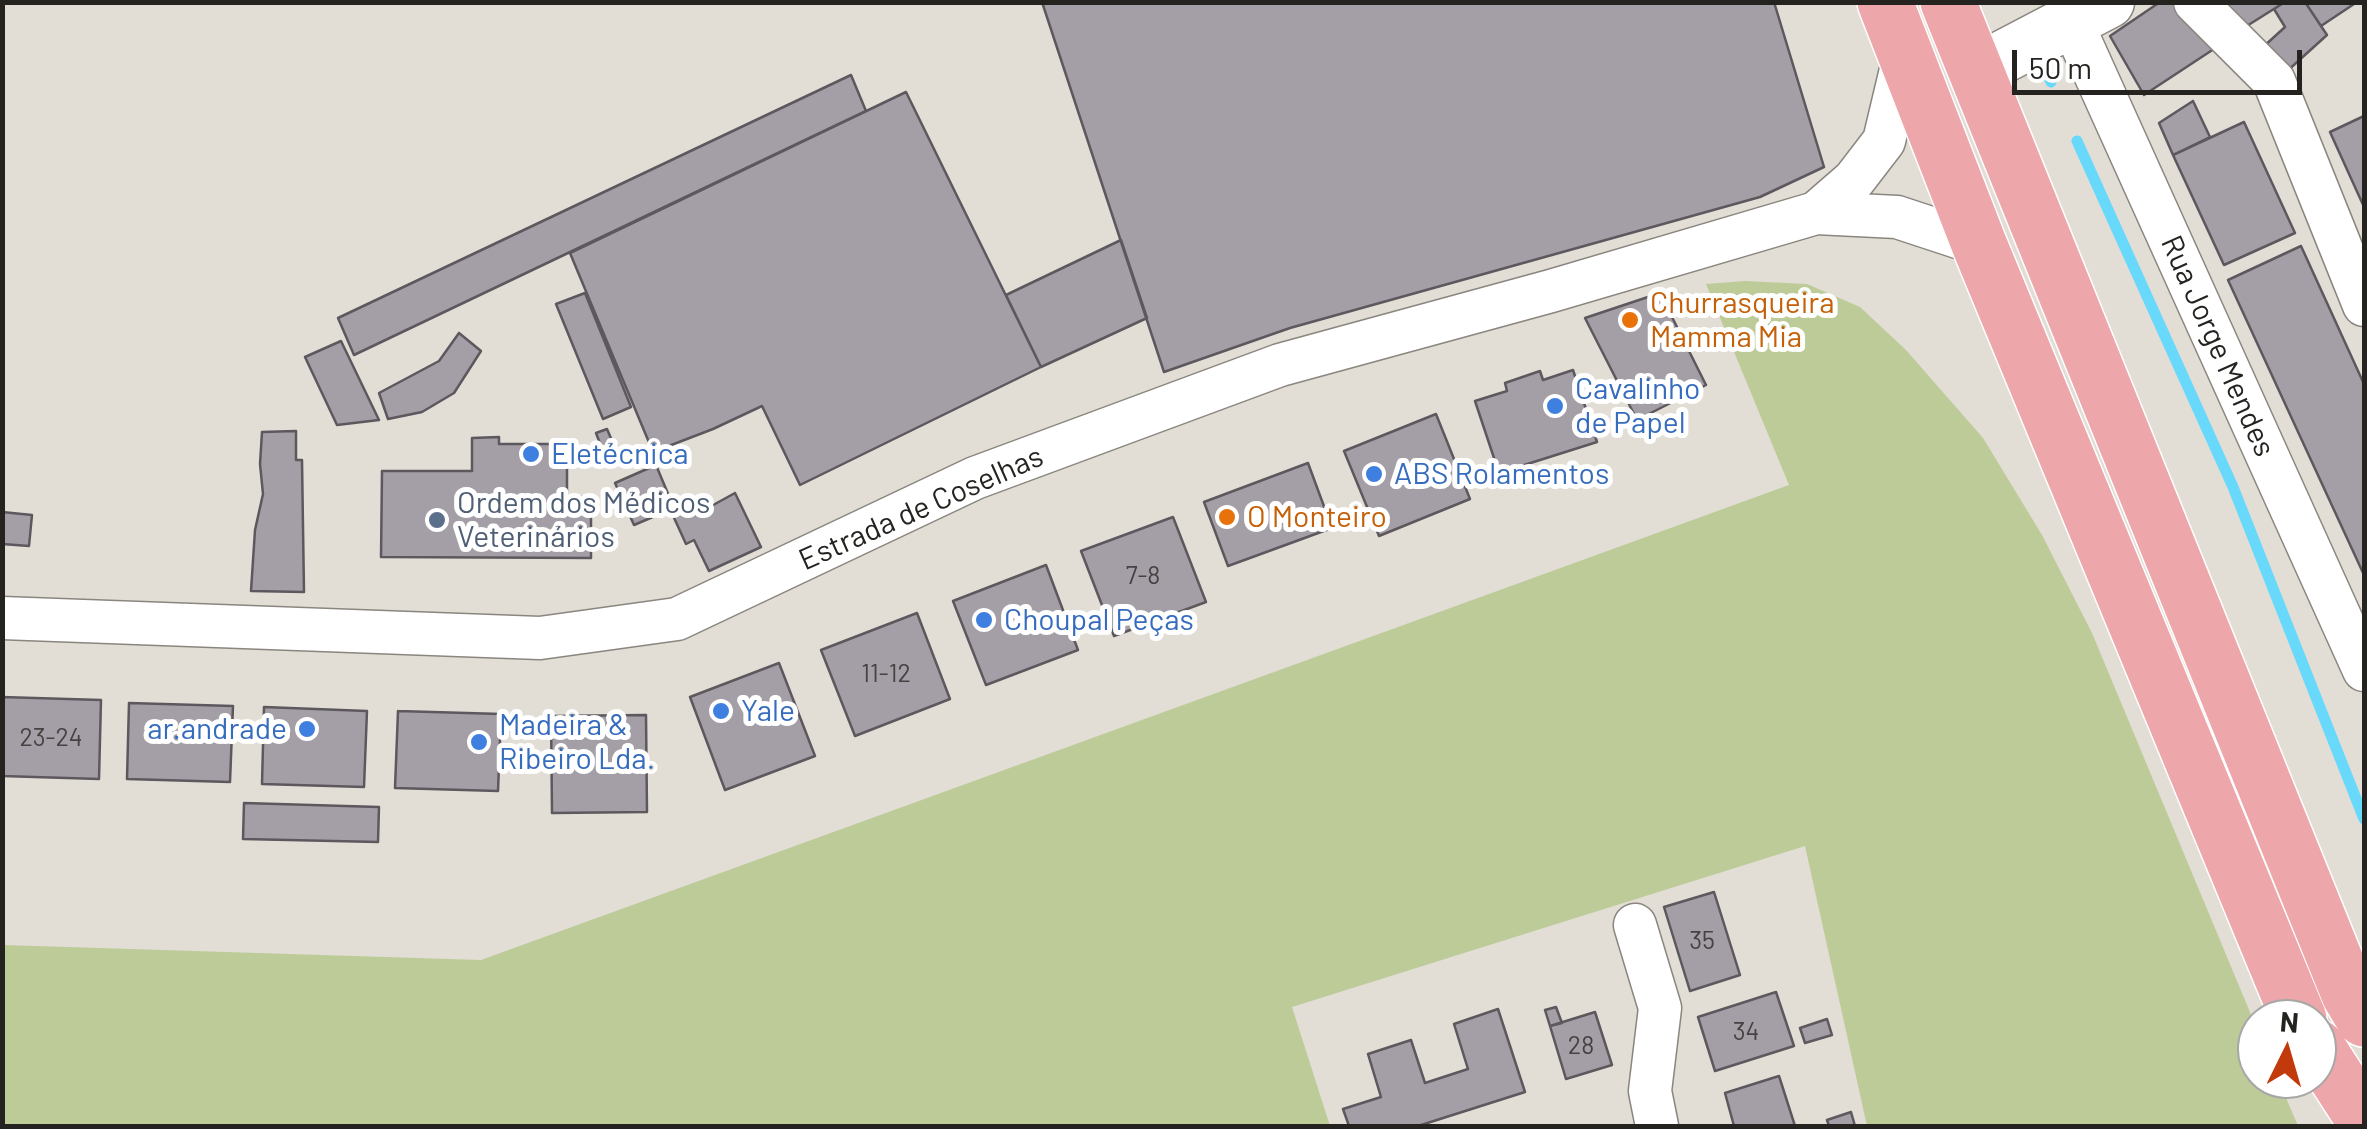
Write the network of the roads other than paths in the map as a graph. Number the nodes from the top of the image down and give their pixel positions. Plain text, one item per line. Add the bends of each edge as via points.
1 (1885, 2) edge
2 (1948, 2) edge
3 (2195, 2) edge
4 (2090, 13) edge
5 (1904, 53) junction
6 (1976, 70) junction
7 (1816, 213) junction
8 (1979, 244) junction
9 (2364, 305) edge
10 (2, 618) edge
11 (2364, 670) edge
12 (1635, 925) dead end
13 (2291, 999) edge
14 (2364, 1019) edge
15 (2337, 1078) edge
16 (2364, 1120) edge
17 (1657, 1126) edge

1 - 5 main road
2 - 6 main road
3 - 9 street via 2274,81
4 - 6 street
4 - 11 street, Rua Jorge Mendes
5 - 7 street, Estrada de Coselhas via 1884,141
5 - 8 main road
6 - 14 main road via 2348,994
7 - 8 street, Estrada de Coselhas via 1897,217
7 - 10 street, Estrada de Coselhas via 1280,364 975,478 677,619 540,638
8 - 13 main road
12 - 17 street via 1660,1008 1650,1090
15 - 16 main road

